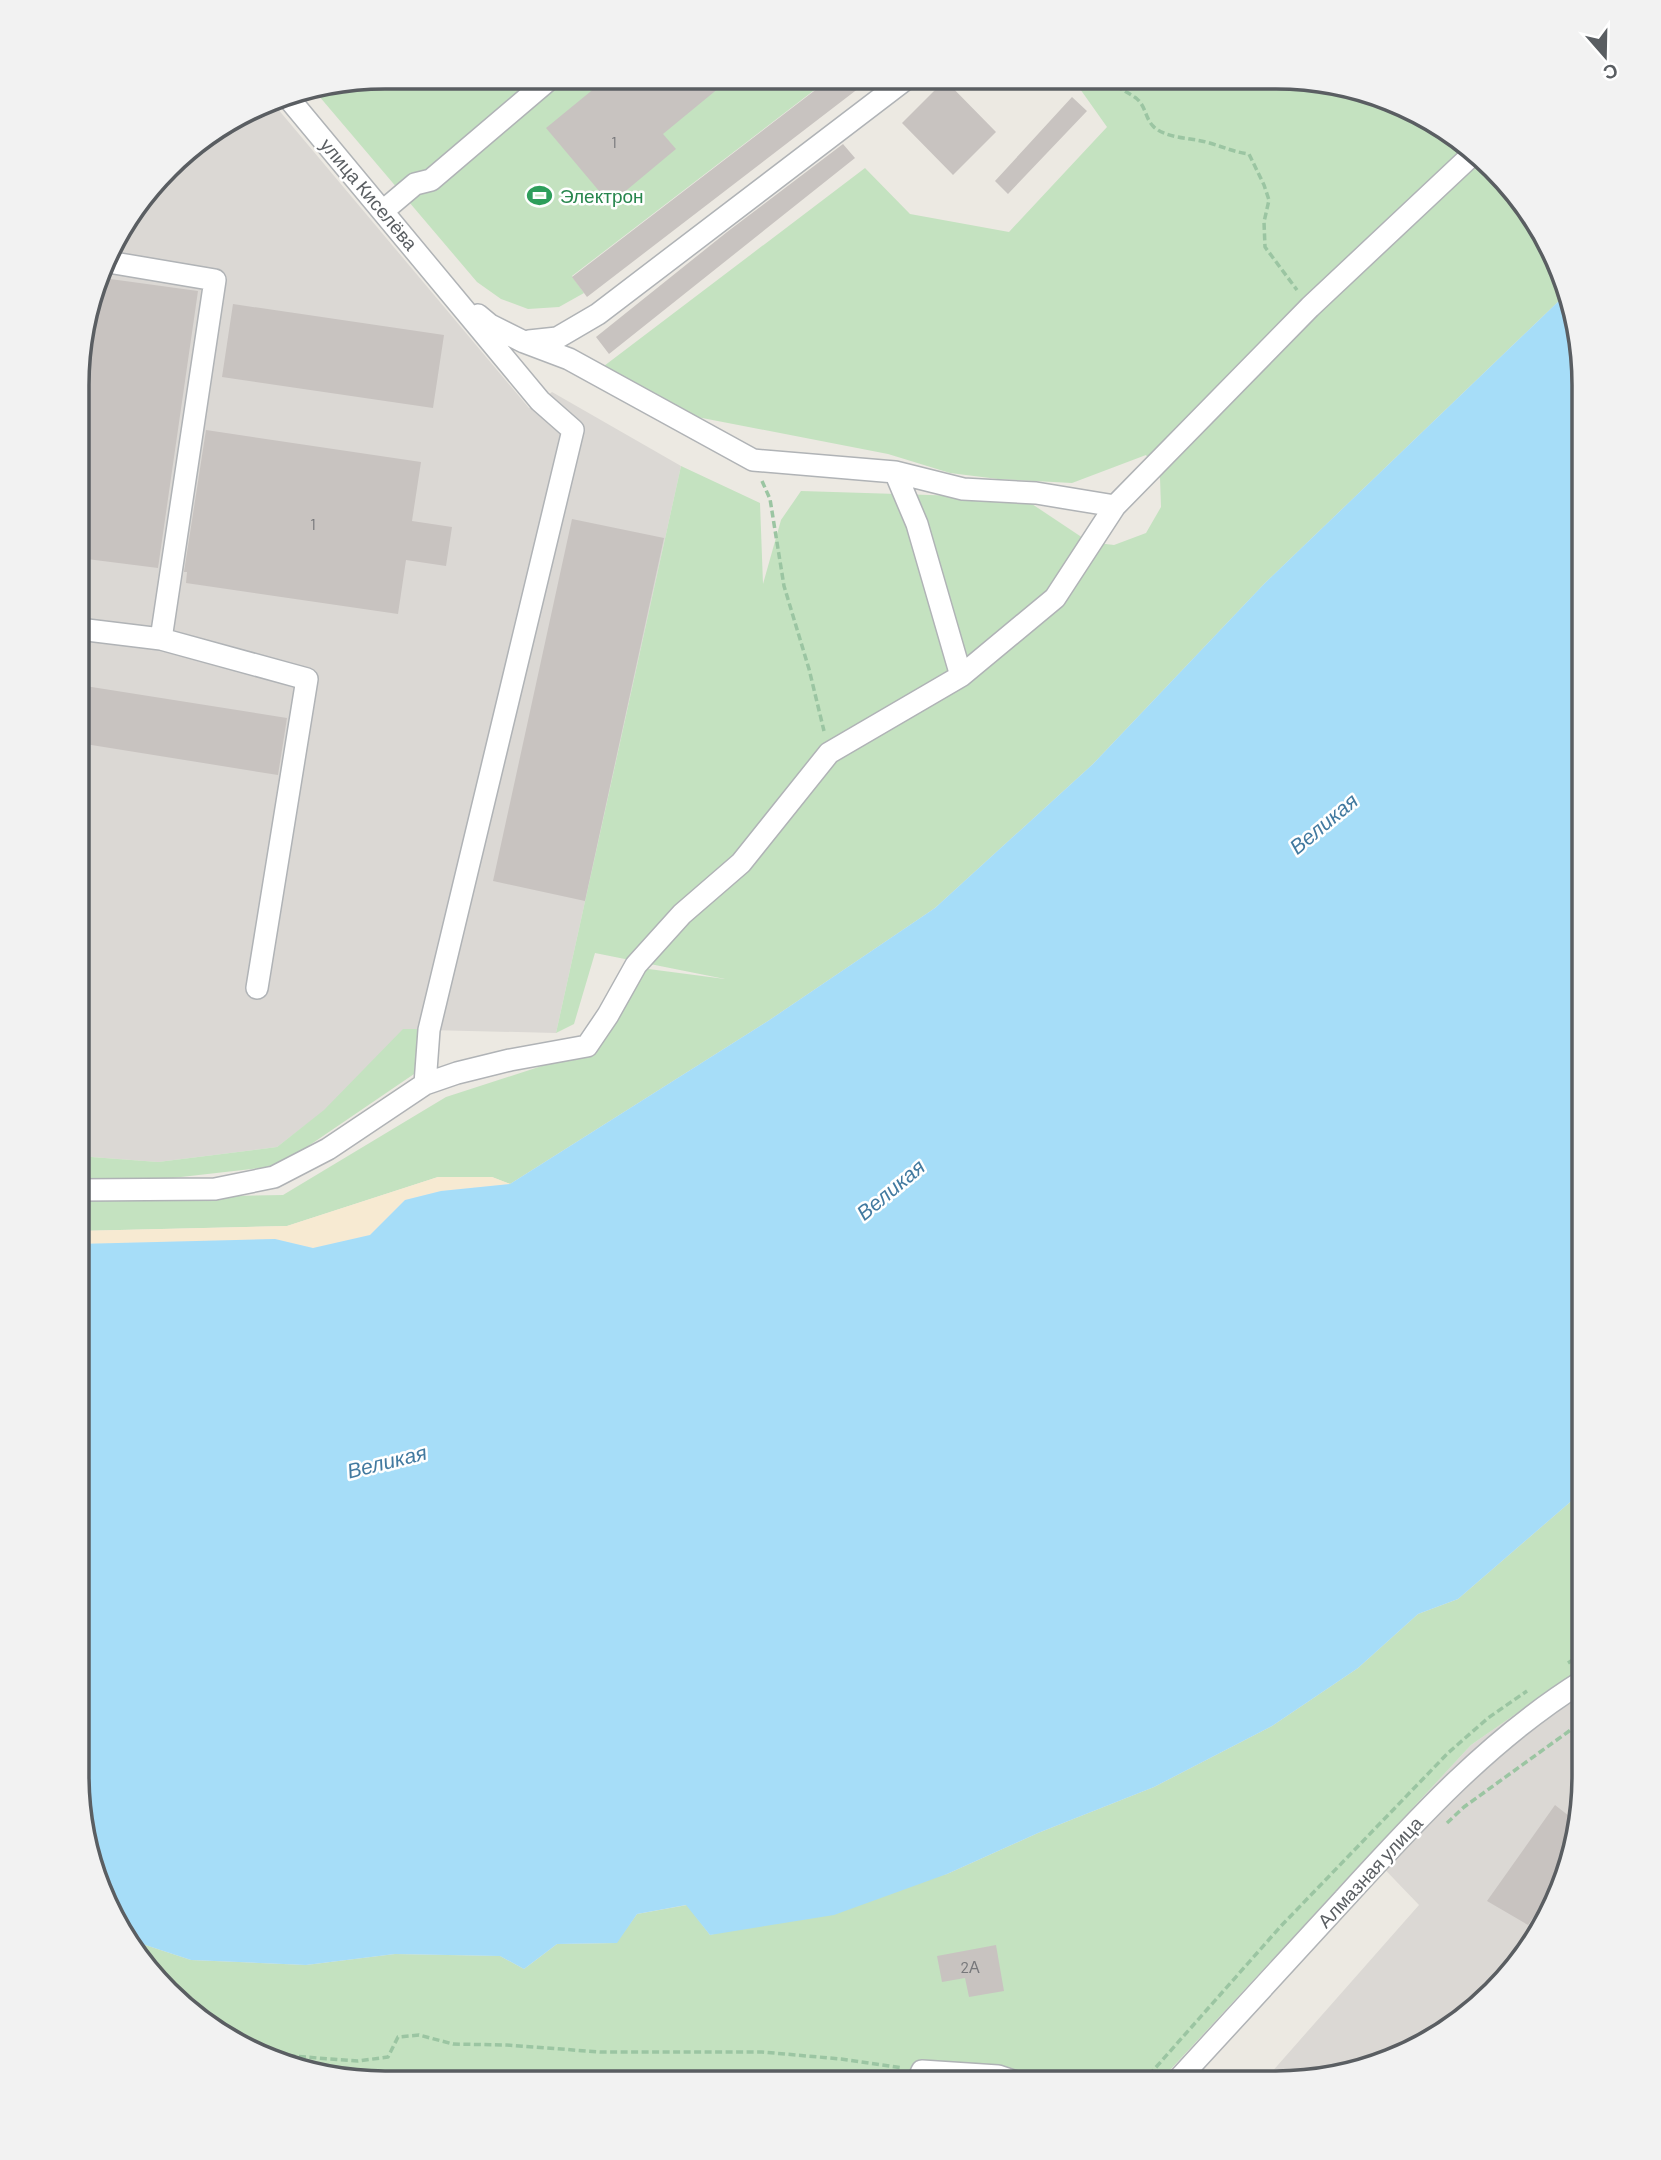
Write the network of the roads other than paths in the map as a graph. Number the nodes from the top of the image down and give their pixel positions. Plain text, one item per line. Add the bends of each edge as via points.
1 (539, 89) edge
2 (893, 89) edge
3 (293, 104) edge
4 (1467, 160) edge
5 (383, 211) junction
6 (116, 263) edge
7 (452, 295) junction
8 (524, 342) junction
9 (895, 472) junction
10 (1115, 506) junction
11 (89, 630) edge
12 (162, 639) junction
13 (961, 676) junction
14 (257, 988) dead end
15 (425, 1084) junction
16 (89, 1190) edge
17 (1572, 1688) edge
18 (1186, 2071) edge

1 - 5 street via 431,180 415,184
2 - 8 street via 598,314 558,338
3 - 5 street, улица Киселёва
4 - 10 street via 1310,307
5 - 7 street, улица Киселёва
6 - 12 street via 215,280
7 - 8 street via 490,325
7 - 15 street via 540,401 573,430 429,1030
8 - 9 street via 569,359 753,460
9 - 10 street via 963,489
9 - 13 street via 917,524
10 - 13 street via 1055,598
11 - 12 street
12 - 14 street via 307,679
13 - 15 street via 829,753 741,863 682,914 636,965 587,1046 510,1060
15 - 16 street via 328,1149 274,1177 215,1189
17 - 18 street, Алмазная улица via 1473,1765

